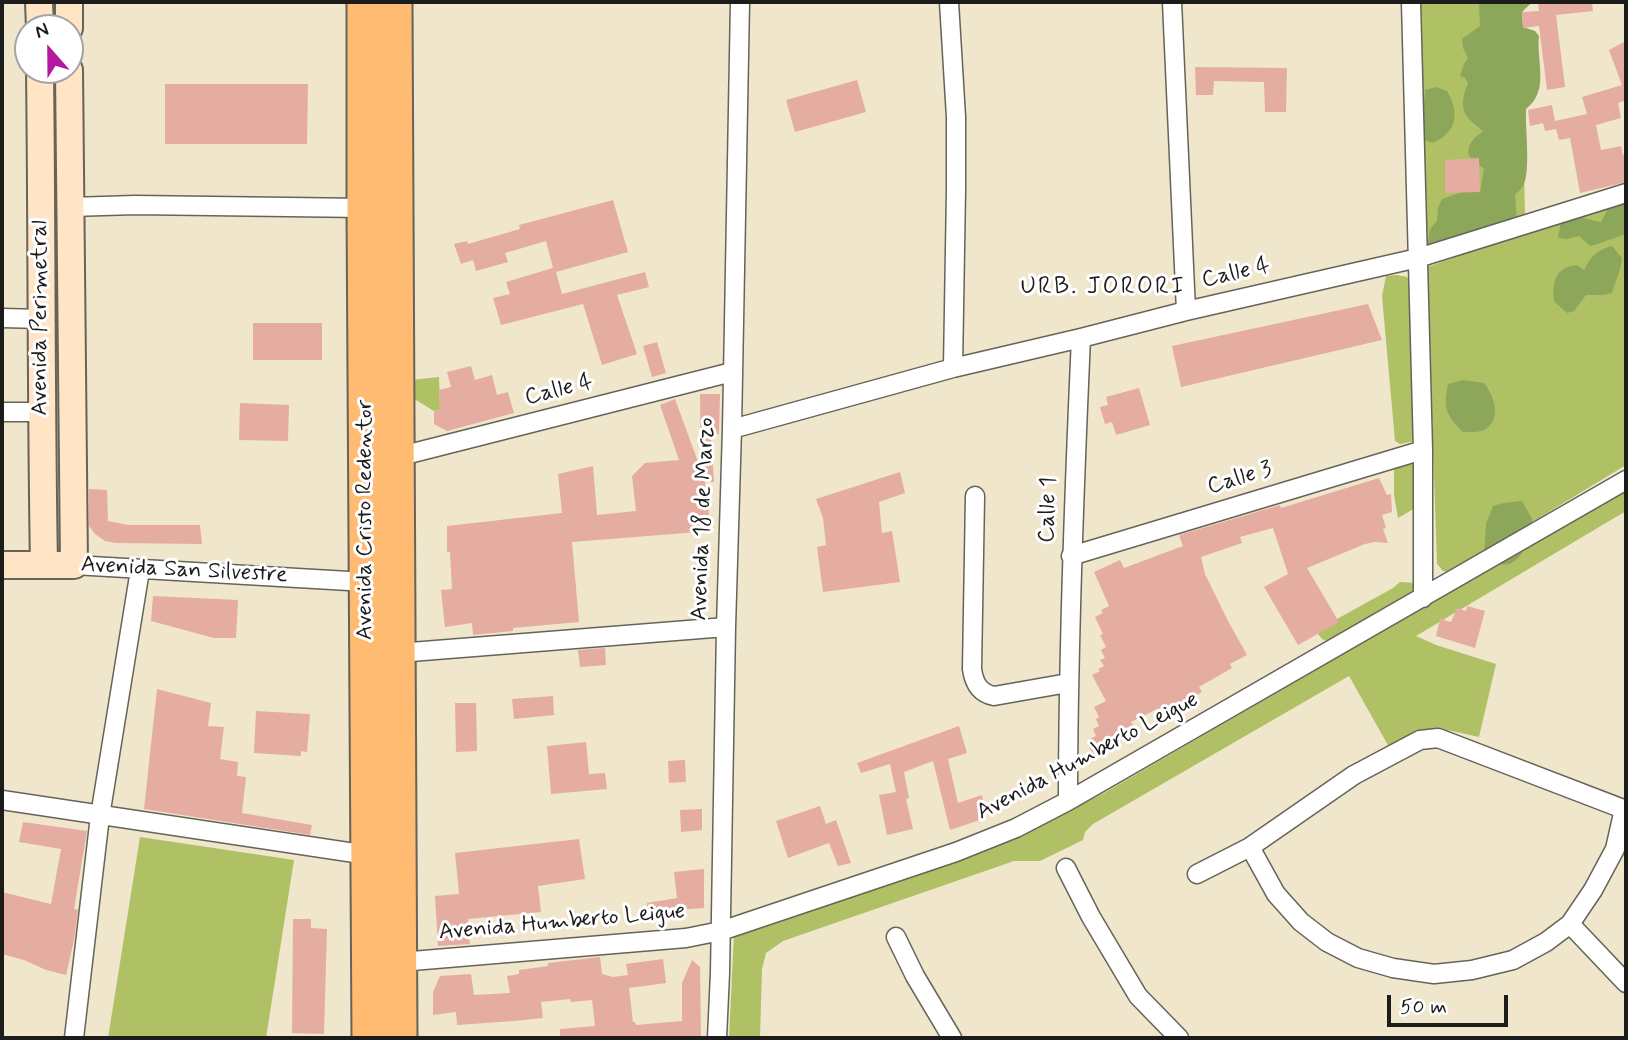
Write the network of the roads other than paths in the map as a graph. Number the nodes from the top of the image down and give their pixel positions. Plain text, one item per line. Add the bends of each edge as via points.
1 (364, 2) edge
2 (395, 2) edge
3 (740, 2) edge
4 (949, 2) edge
5 (1172, 2) edge
6 (1411, 2) edge
7 (40, 84) edge
8 (69, 84) edge
9 (1626, 193) edge
10 (71, 207) junction
11 (364, 208) junction
12 (1418, 258) junction
13 (71, 261) junction
14 (42, 262) junction
15 (1186, 311) junction
16 (2, 318) edge
17 (42, 319) junction
18 (1081, 338) junction
19 (953, 368) junction
20 (732, 372) junction
21 (2, 412) edge
22 (41, 412) junction
23 (732, 429) junction
24 (1423, 450) junction
25 (397, 457) junction
26 (1626, 480) edge
27 (975, 496) dead end
28 (1071, 556) junction
29 (2, 565) edge
30 (44, 565) junction
31 (74, 565) junction
32 (140, 570) junction
33 (366, 582) junction
34 (1423, 598) junction
35 (726, 627) junction
36 (398, 653) junction
37 (1068, 683) junction
38 (2, 800) edge
39 (1068, 801) junction
40 (1625, 809) edge
41 (100, 816) junction
42 (1250, 847) junction
43 (368, 855) junction
44 (1066, 868) dead end
45 (1198, 874) dead end
46 (1570, 924) junction
47 (721, 931) junction
48 (896, 937) dead end
49 (400, 962) junction
50 (1626, 984) edge
51 (74, 1038) edge
52 (369, 1038) edge
53 (400, 1038) edge
54 (717, 1038) edge
55 (952, 1038) edge
56 (1179, 1038) edge

1 - 11 highway, Avenida Cristo Redentor
2 - 25 highway, Avenida Cristo Redentor
3 - 20 street, Avenida 18 de Marzo
4 - 19 street via 956,141
5 - 15 street
6 - 12 street
7 - 14 street, Avenida Perimetral
8 - 10 street, Avenida Perimetral
9 - 12 street, Calle 4
10 - 11 street
10 - 13 street, Avenida Perimetral
11 - 33 highway, Avenida Cristo Redentor
12 - 15 street, Calle 4
12 - 24 street
13 - 14 street
13 - 31 street, Avenida Perimetral
14 - 17 street, Avenida Perimetral
15 - 18 street, Calle 4
16 - 17 street
17 - 22 street, Avenida Perimetral
18 - 19 street, Calle 4
18 - 28 street, Calle 1
19 - 23 street, Calle 4
20 - 23 street, Avenida 18 de Marzo
20 - 25 street, Calle 4
21 - 22 street
22 - 30 street, Avenida Perimetral
23 - 35 street, Avenida 18 de Marzo
24 - 28 street, Calle 3
24 - 34 street
25 - 36 highway, Avenida Cristo Redentor
26 - 34 street, Avenida Humberto Leigue
27 - 37 street via 974,682 984,694 994,696
28 - 37 street, Calle 1
29 - 30 street, Avenida San Silvestre
30 - 31 street, Avenida San Silvestre
31 - 32 street, Avenida San Silvestre
32 - 33 street, Avenida San Silvestre
32 - 41 street
33 - 43 highway, Avenida Cristo Redentor
34 - 39 street, Avenida Humberto Leigue
35 - 36 street
35 - 47 street, Avenida 18 de Marzo
36 - 49 highway, Avenida Cristo Redentor
37 - 39 street, Calle 1
38 - 41 street
39 - 47 street, Avenida Humberto Leigue via 956,852
40 - 42 street via 1438,738 1420,740 1354,775
40 - 46 street via 1615,849
41 - 43 street
41 - 51 street
42 - 45 street
42 - 46 street via 1276,894 1301,922 1358,958 1393,968 1434,974 1513,960
43 - 52 highway, Avenida Cristo Redentor
44 - 56 street via 1138,996
46 - 50 street
47 - 49 street, Avenida Humberto Leigue via 686,938
47 - 54 street, Avenida 18 de Marzo
48 - 55 street
49 - 53 highway, Avenida Cristo Redentor

